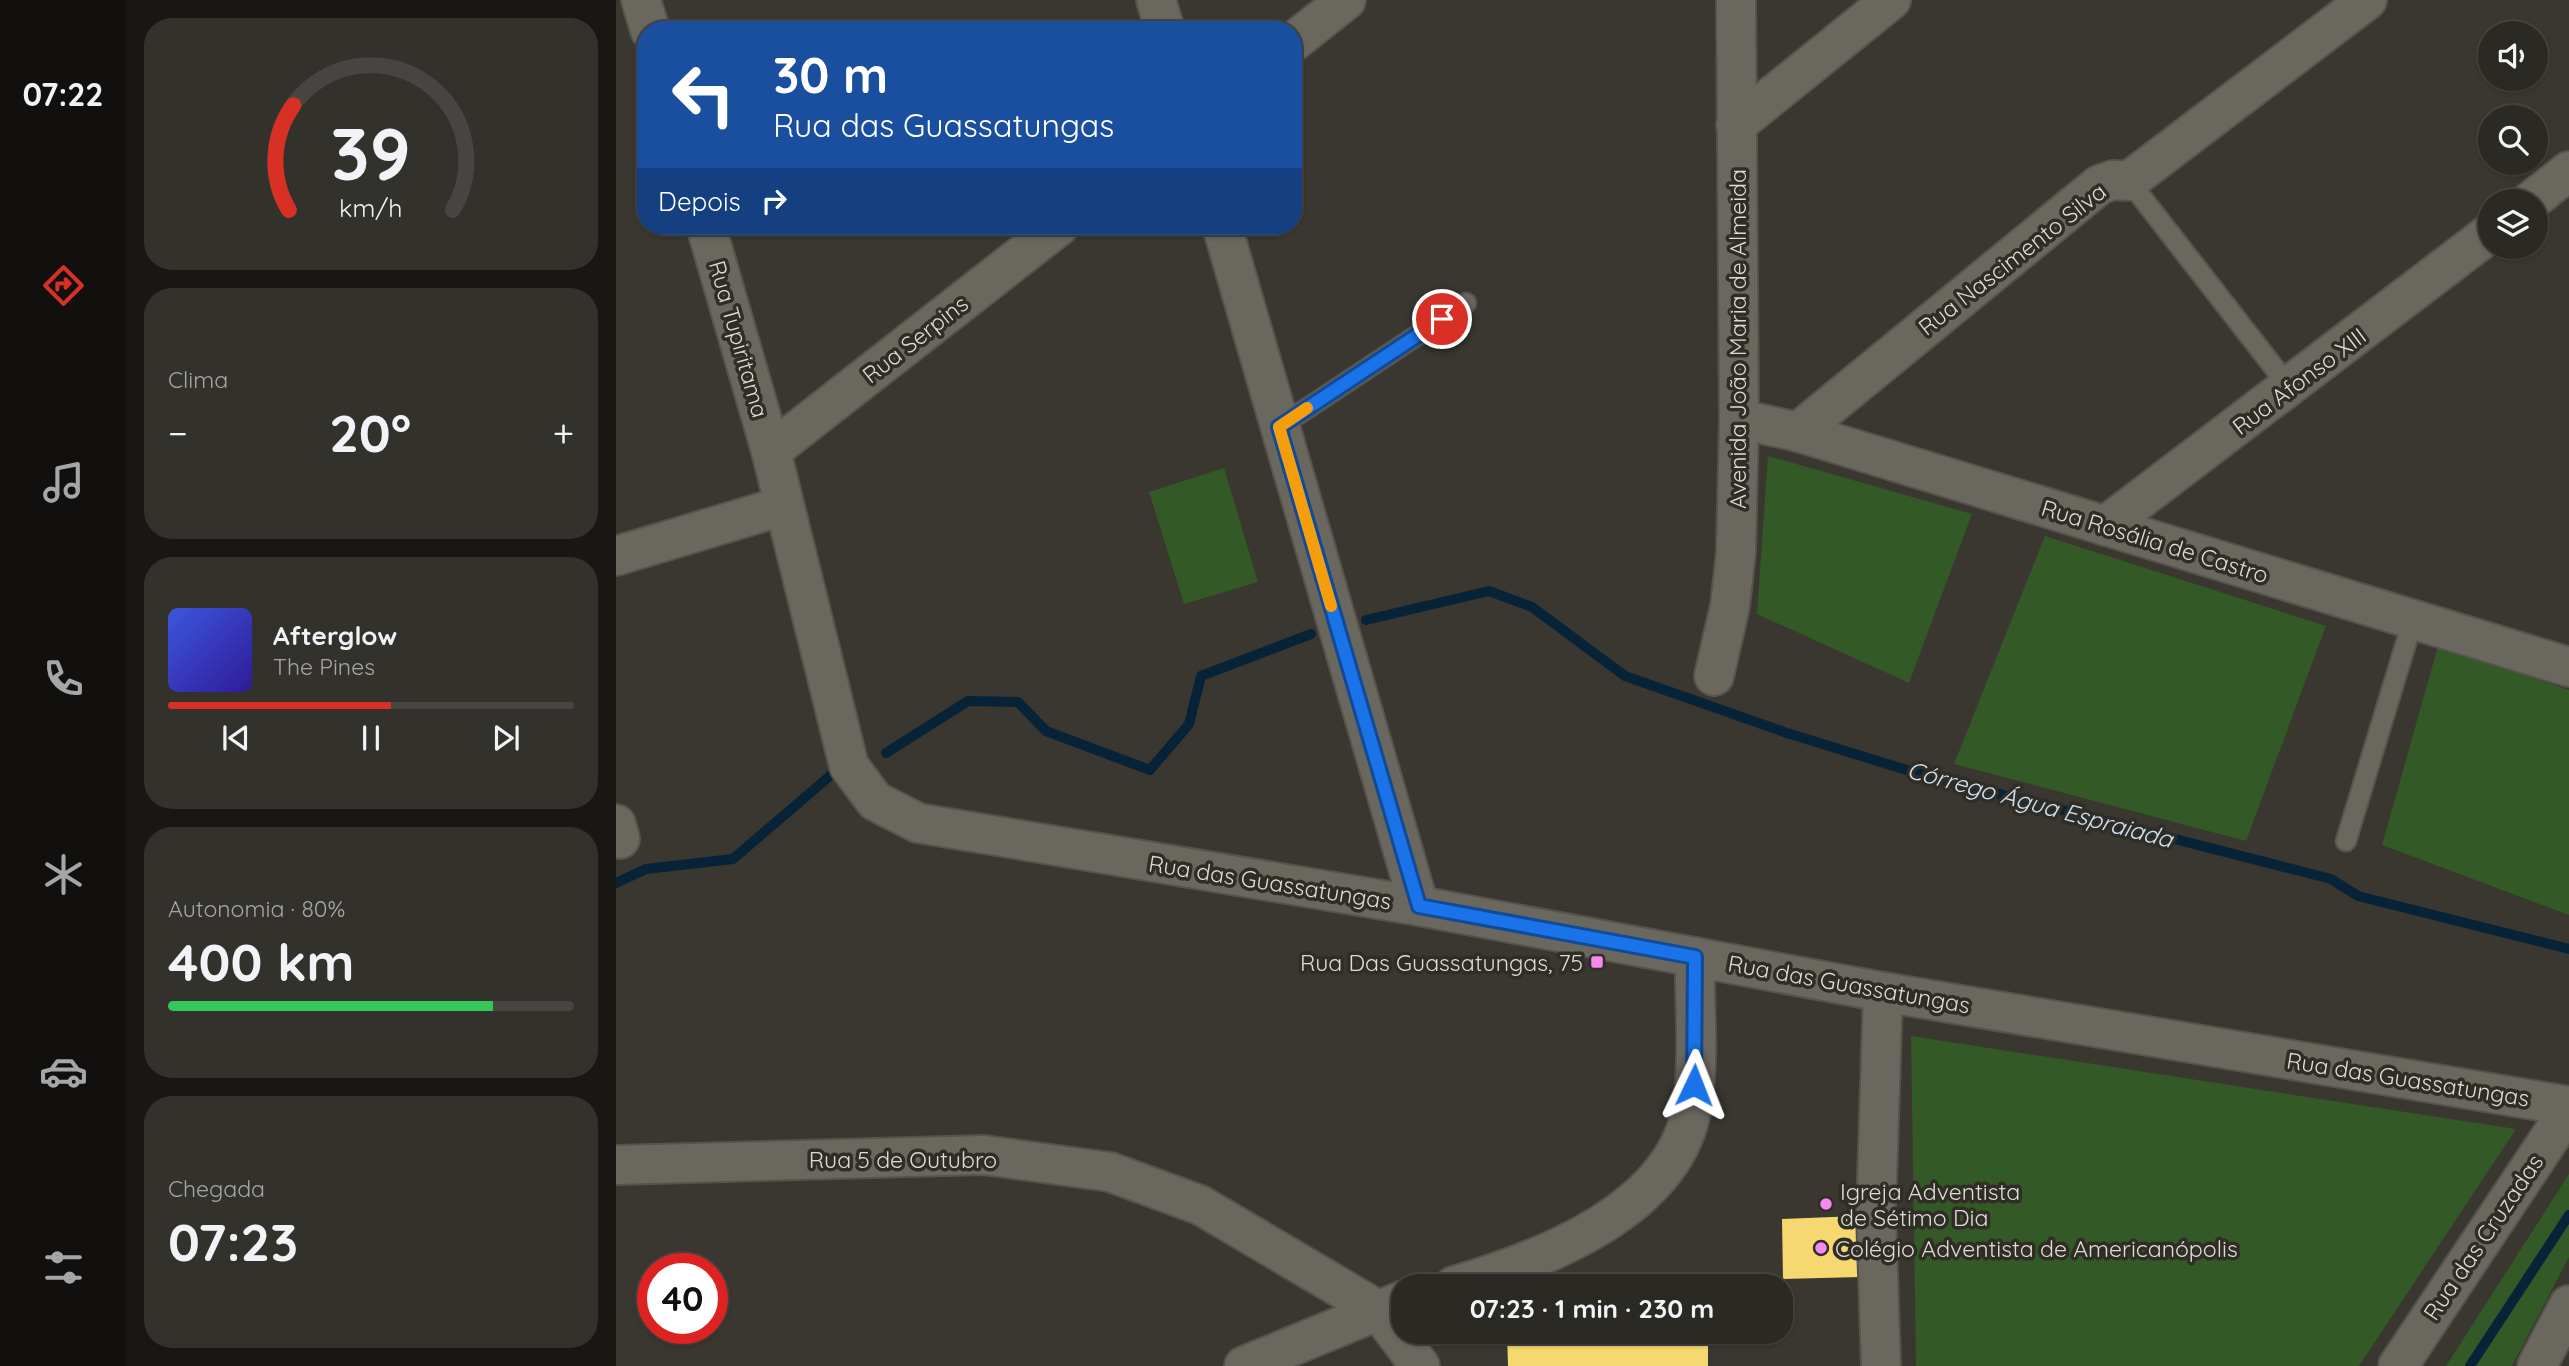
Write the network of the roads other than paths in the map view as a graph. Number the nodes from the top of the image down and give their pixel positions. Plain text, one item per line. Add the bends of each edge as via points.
1 (641, 0) edge
2 (1156, 0) edge
3 (1346, 0) edge
4 (1735, 0) edge
5 (1891, 0) edge
6 (2367, 0) edge
7 (647, 21) edge
8 (1162, 21) edge
9 (1302, 35) edge
10 (1736, 125) junction
11 (2569, 171) edge
12 (2129, 181) junction
13 (2546, 189) edge
14 (709, 235) edge
15 (1048, 235) edge
16 (1225, 235) edge
17 (2478, 242) edge
18 (1466, 303) dead end
19 (2290, 388) junction
20 (1739, 419) junction
21 (1279, 427) junction
22 (1798, 432) junction
23 (771, 452) junction
24 (783, 506) junction
25 (2105, 526) junction
26 (616, 556) edge
27 (2413, 620) junction
28 (2569, 667) edge
29 (1714, 676) dead end
30 (2346, 841) dead end
31 (1419, 906) junction
32 (1695, 957) junction
33 (1883, 992) junction
34 (2569, 1107) edge
35 (616, 1165) edge
36 (1485, 1274) edge
37 (1391, 1305) edge
38 (2569, 1305) edge
39 (1410, 1344) edge
40 (1244, 1366) edge
41 (1420, 1366) edge
42 (1881, 1366) edge
43 (2398, 1366) edge
44 (2537, 1366) edge

1 - 7 street
2 - 8 street
3 - 9 street
4 - 10 street, Avenida João Maria de Almeida
5 - 10 street
6 - 12 street, Rua Nascimento Silva
10 - 20 street, Avenida João Maria de Almeida
11 - 13 street
12 - 19 lane
12 - 22 street, Rua Nascimento Silva via 2099,185
14 - 23 street, Rua Tupiritama
15 - 23 street, Rua Serpins
16 - 21 street
17 - 19 street, Rua Afonso XIII
18 - 21 lane
19 - 25 street, Rua Afonso XIII
20 - 22 street, Rua Rosália de Castro
20 - 29 street, Avenida João Maria de Almeida via 1736,552 1730,606
21 - 31 street
22 - 25 street, Rua Rosália de Castro
23 - 24 street, Rua das Guassatungas
24 - 26 street
24 - 31 street, Rua das Guassatungas via 849,766 875,801 918,823
25 - 27 street, Rua Rosália de Castro
27 - 28 street, Rua Rosália de Castro
27 - 30 lane
31 - 32 street, Rua das Guassatungas
32 - 33 street, Rua das Guassatungas
32 - 36 street via 1692,1107 1676,1153 1642,1195 1612,1219
33 - 34 street, Rua das Guassatungas
33 - 42 street via 1876,1212
34 - 43 street, Rua das Cruzadas
35 - 37 street, Rua 5 de Outubro via 984,1154 1110,1172 1200,1205
37 - 40 street
38 - 44 street
39 - 41 street, Rua 5 de Outubro

